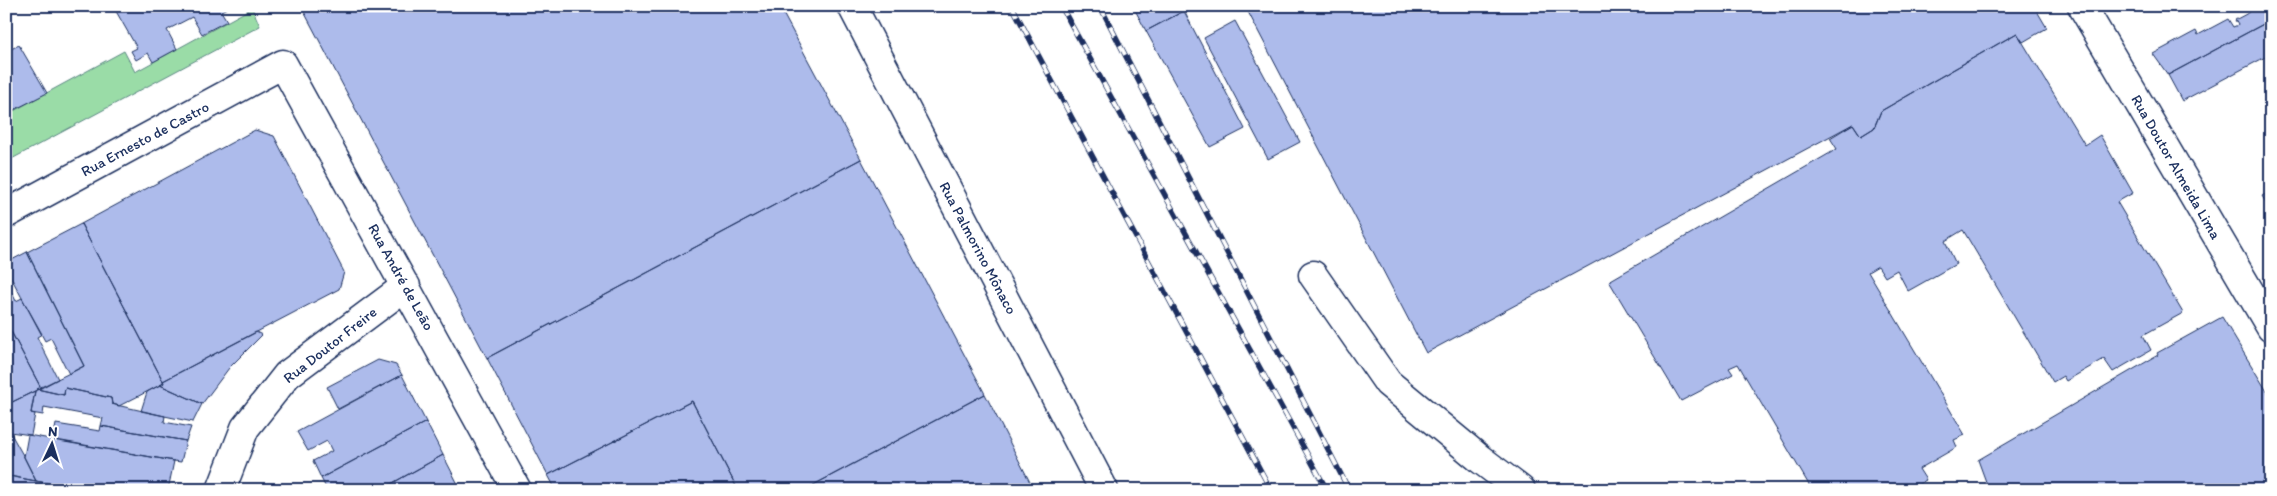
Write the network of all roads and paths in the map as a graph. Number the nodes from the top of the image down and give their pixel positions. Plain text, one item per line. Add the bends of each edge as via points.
1 (852, 6) edge
2 (2082, 6) edge
3 (283, 64) joint
4 (6, 214) edge
5 (1312, 275) dead end
6 (406, 286) junction
7 (2271, 328) edge
8 (221, 490) edge
9 (517, 490) edge
10 (1104, 490) edge
11 (1521, 490) edge

1 - 10 street, Rua Palmorino Mônaco
2 - 7 street, Rua Doutor Almeida Lima
3 - 4 street, Rua Ernesto de Castro
3 - 6 street, Rua André de Leão
5 - 11 street via 1388,383
6 - 8 street, Rua Doutor Freire via 287,375 245,428
6 - 9 street, Rua André de Leão

